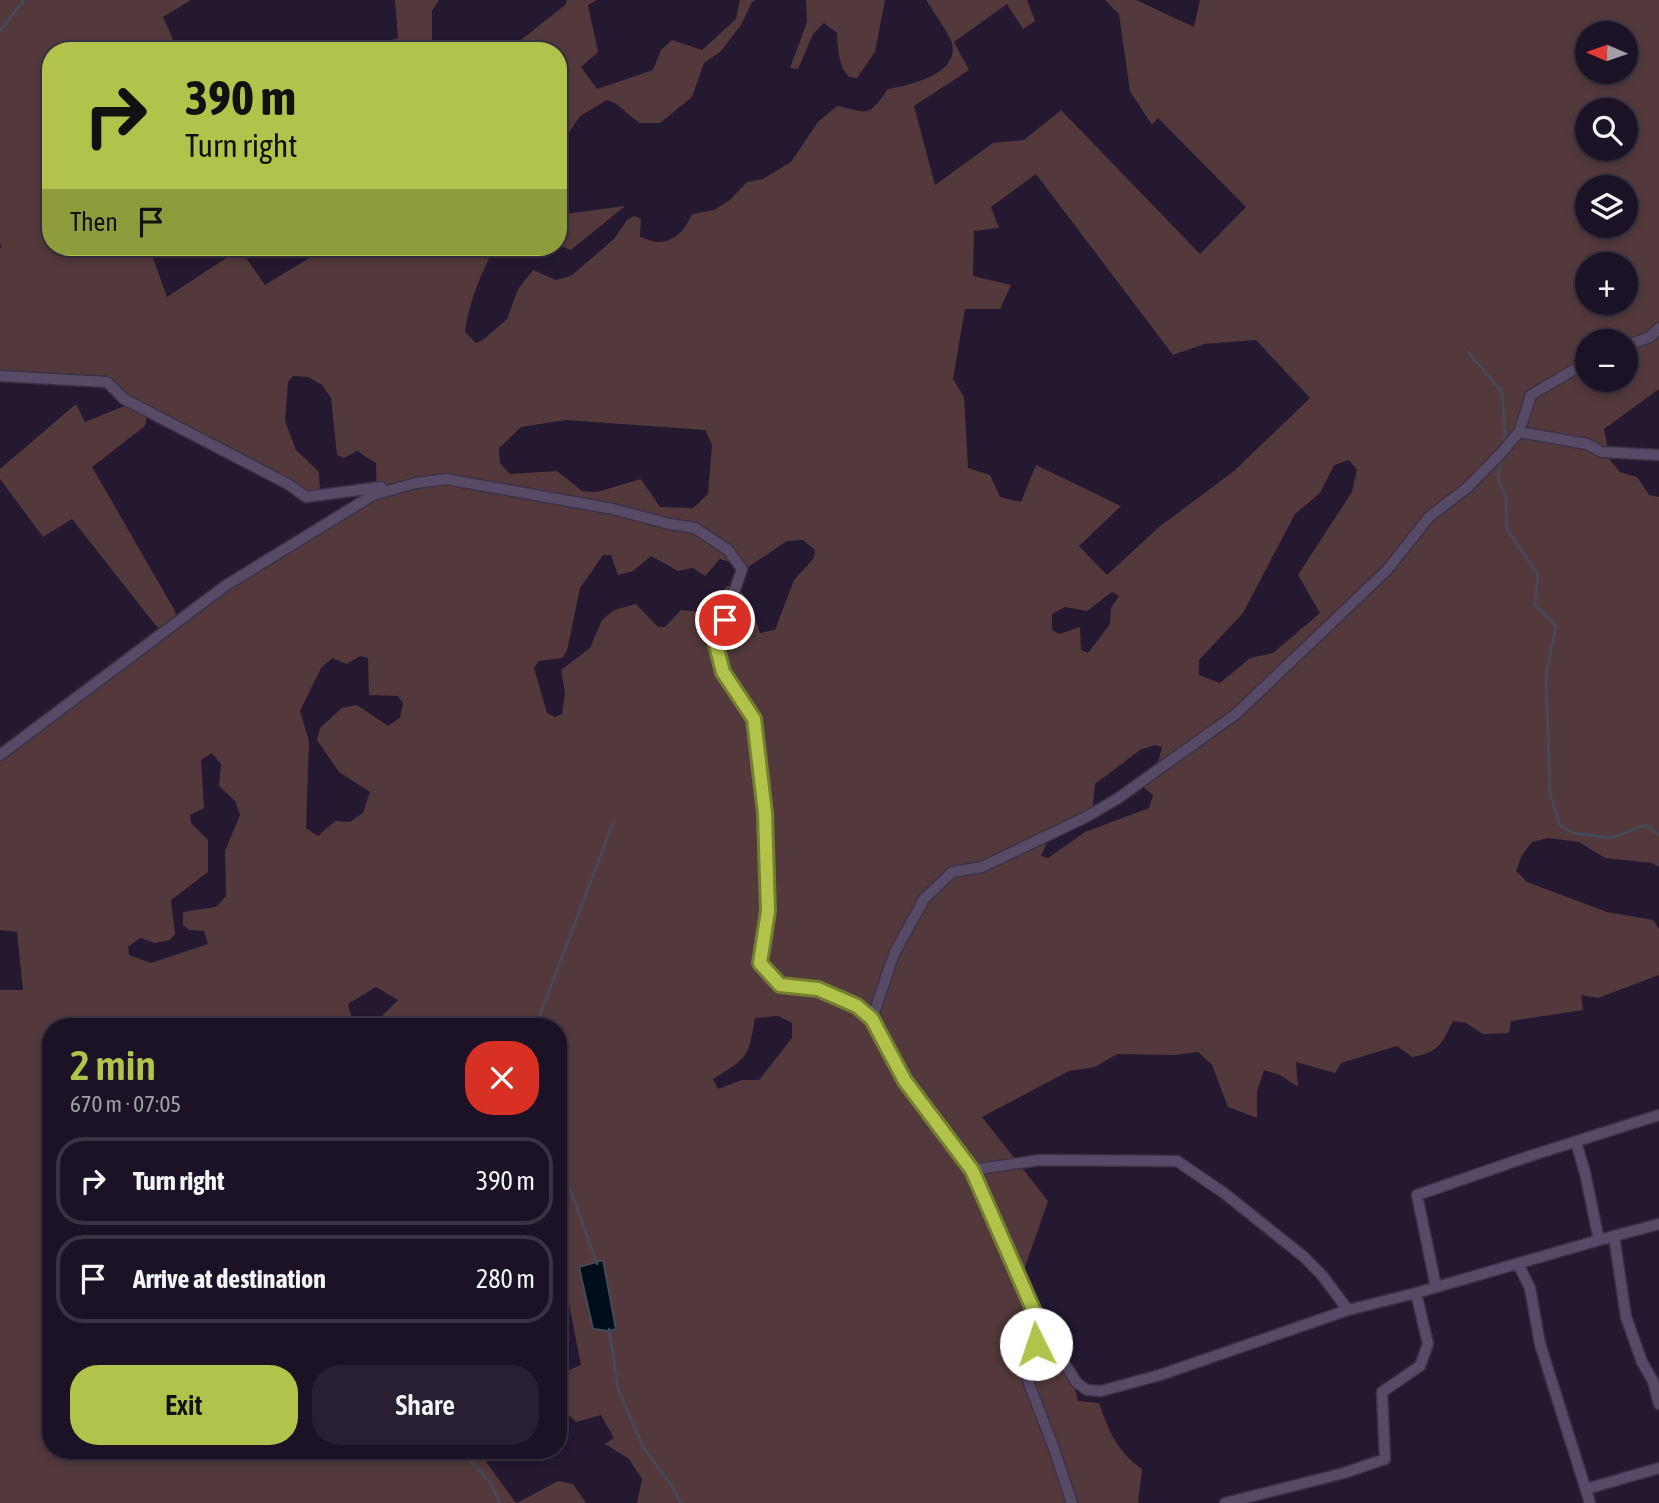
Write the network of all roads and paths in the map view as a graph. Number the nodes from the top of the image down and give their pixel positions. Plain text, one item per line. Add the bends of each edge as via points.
1 (1659, 328) edge
2 (1638, 342) edge
3 (1575, 369) edge
4 (0, 376) edge
5 (1519, 432) junction
6 (1659, 455) edge
7 (416, 483) junction
8 (0, 755) edge
9 (872, 1019) junction
10 (1659, 1115) edge
11 (1576, 1142) junction
12 (972, 1170) junction
13 (1659, 1224) edge
14 (1614, 1236) junction
15 (1599, 1240) junction
16 (1518, 1264) junction
17 (1436, 1287) junction
18 (1416, 1293) junction
19 (1348, 1310) junction
20 (1040, 1325) junction
21 (1659, 1404) edge
22 (1659, 1468) edge
23 (1586, 1489) junction
24 (1072, 1503) edge
25 (1225, 1503) edge
26 (1590, 1503) edge

1 - 2 street
3 - 5 street via 1531,395
4 - 7 street via 107,382 124,399 306,497
5 - 6 street via 1587,444 1602,452
5 - 9 street via 1468,487 1429,517 1387,570 1237,714 1086,817 982,867 952,872 924,899 894,954
7 - 8 street via 373,495 225,586
7 - 9 street via 446,479 613,509 695,528 728,550 742,569 716,645 723,672 754,719 765,813 768,911 760,963 780,985 818,989 857,1006
9 - 12 street via 905,1081
10 - 11 street
11 - 15 street
11 - 17 street via 1417,1195
12 - 19 street via 1040,1160 1177,1161 1304,1257
12 - 20 street
13 - 14 street
14 - 15 street
14 - 21 street via 1626,1317
15 - 16 street
16 - 17 street
16 - 23 street via 1531,1288 1541,1344
17 - 18 street
18 - 19 street
18 - 25 street via 1428,1344 1420,1366 1382,1392 1385,1459
19 - 20 street via 1101,1391 1077,1383
20 - 24 street via 1028,1381
22 - 23 street
23 - 26 street

